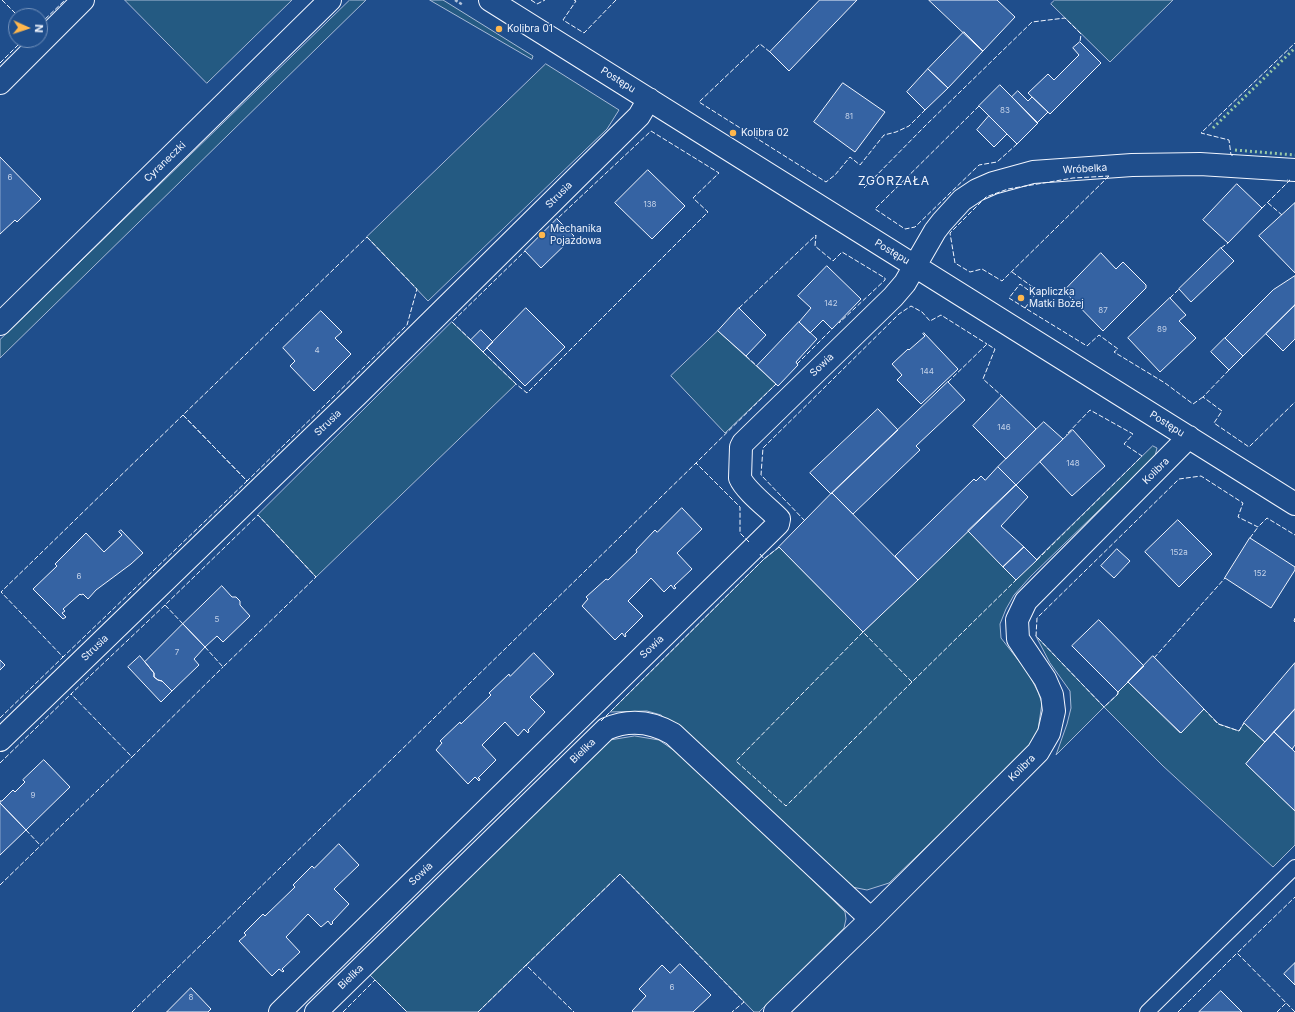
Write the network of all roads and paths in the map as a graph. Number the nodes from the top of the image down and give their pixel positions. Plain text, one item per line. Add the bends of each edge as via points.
1 (83, 0) edge
2 (330, 0) edge
3 (490, 0) edge
4 (0, 83) edge
5 (649, 99) junction
6 (1295, 170) edge
7 (915, 266) junction
8 (0, 324) edge
9 (1189, 437) junction
10 (1295, 504) edge
11 (0, 740) edge
12 (1295, 867) edge
13 (871, 919) junction
14 (280, 1012) edge
15 (316, 1012) edge
16 (775, 1012) edge
17 (1147, 1012) edge

1 - 4 street
2 - 8 street, Cyraneczki
3 - 5 street, Postępu
5 - 7 street, Postępu
5 - 11 street, Strusia via 639,116 442,311
6 - 7 street, Wróbelka via 1200,164 1132,165 1033,172 993,183 962,200 935,231
7 - 9 street, Postępu
7 - 14 street, Sowia via 893,297 743,443 740,471 742,482 779,519 778,524
9 - 10 street, Postępu
9 - 13 street, Kolibra via 1024,605 1017,620 1018,639 1045,679 1052,695 1054,711 1049,733 1038,752
12 - 17 lane
13 - 15 street, Bielika via 673,734 662,727 647,723 618,724 606,729
13 - 16 street, Kolibra

